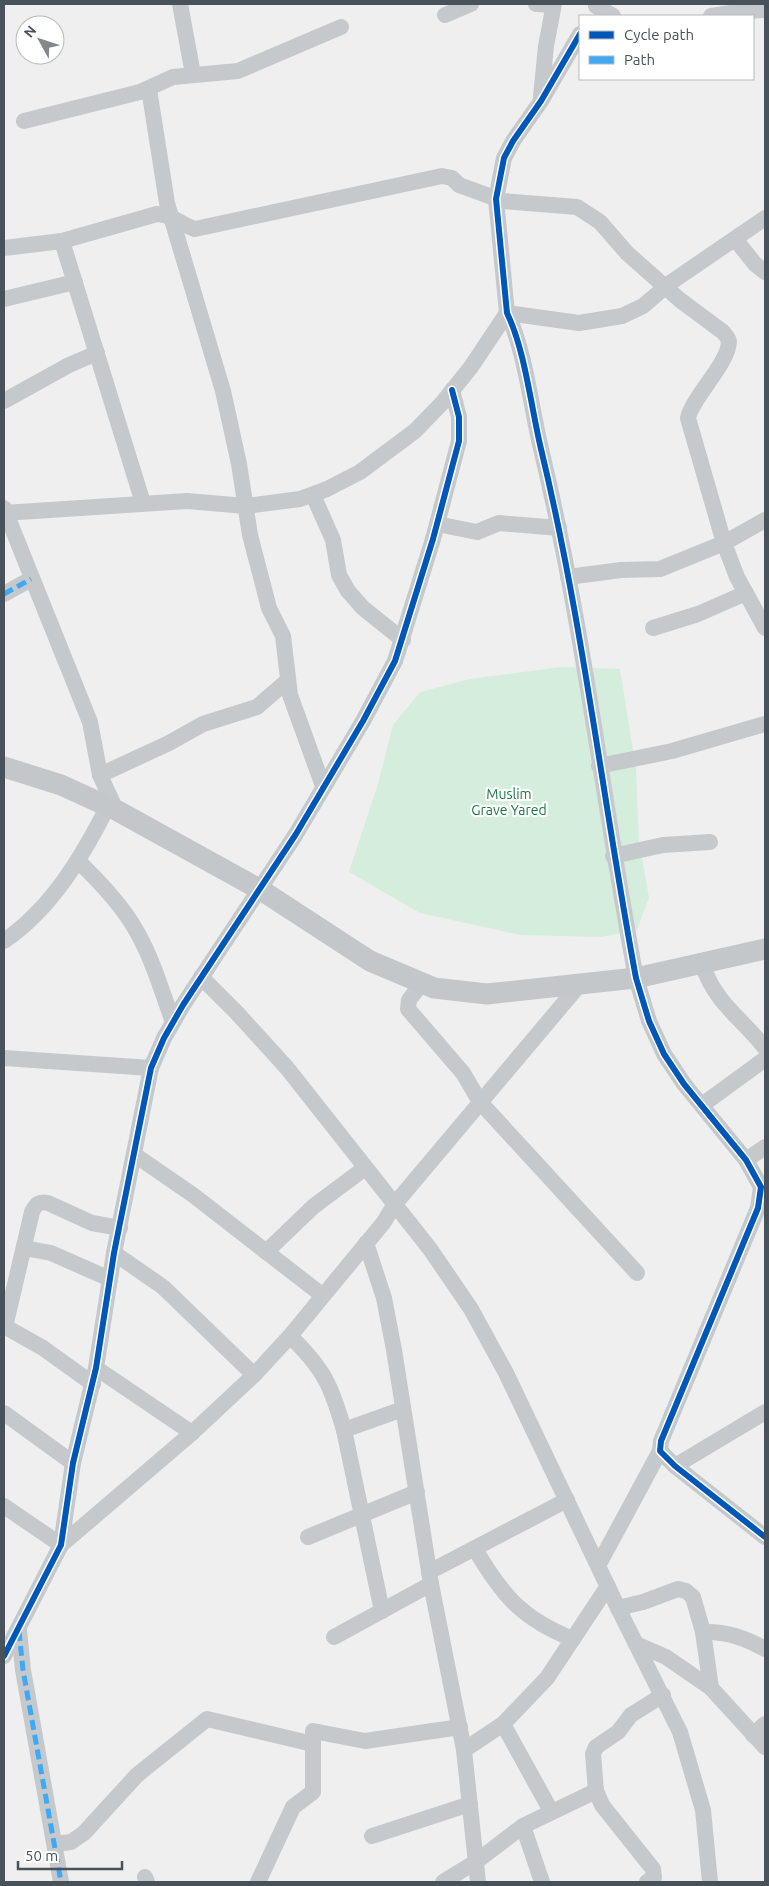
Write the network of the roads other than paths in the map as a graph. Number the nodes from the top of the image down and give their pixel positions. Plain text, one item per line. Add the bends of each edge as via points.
1 (180, 4) edge
2 (471, 4) edge
3 (536, 4) edge
4 (554, 4) edge
5 (594, 9) edge
6 (765, 10) edge
7 (445, 15) dead end
8 (610, 15) edge
9 (716, 15) edge
10 (341, 27) dead end
11 (579, 36) edge
12 (193, 74) junction
13 (149, 89) junction
14 (541, 101) junction
15 (24, 121) dead end
16 (496, 199) junction
17 (170, 215) junction
18 (765, 218) edge
19 (735, 239) junction
20 (62, 241) junction
21 (4, 248) edge
22 (765, 272) edge
23 (74, 282) junction
24 (665, 288) junction
25 (4, 299) edge
26 (507, 313) junction
27 (97, 353) junction
28 (452, 390) junction
29 (4, 402) edge
30 (313, 495) junction
31 (143, 502) junction
32 (246, 506) junction
33 (4, 512) edge
34 (765, 520) edge
35 (437, 524) junction
36 (559, 528) junction
37 (724, 543) junction
38 (568, 577) junction
39 (32, 579) junction
40 (746, 593) junction
41 (4, 594) edge
42 (653, 628) dead end
43 (765, 628) edge
44 (403, 640) junction
45 (287, 681) junction
46 (765, 724) edge
47 (599, 766) junction
48 (4, 767) edge
49 (100, 774) junction
50 (323, 786) junction
51 (112, 808) junction
52 (710, 842) dead end
53 (614, 856) junction
54 (78, 862) junction
55 (261, 890) junction
56 (4, 941) edge
57 (765, 948) edge
58 (702, 964) junction
59 (201, 977) junction
60 (636, 978) junction
61 (422, 983) junction
62 (580, 984) junction
63 (173, 1022) junction
64 (765, 1048) edge
65 (4, 1058) edge
66 (765, 1059) edge
67 (150, 1068) junction
68 (480, 1102) junction
69 (702, 1105) junction
70 (765, 1147) edge
71 (135, 1155) junction
72 (746, 1160) junction
73 (365, 1168) junction
74 (763, 1190) edge
75 (394, 1205) junction
76 (120, 1228) junction
77 (366, 1243) junction
78 (24, 1248) junction
79 (266, 1252) junction
80 (114, 1253) junction
81 (637, 1273) dead end
82 (110, 1279) junction
83 (322, 1295) junction
84 (4, 1326) edge
85 (290, 1336) junction
86 (254, 1375) junction
87 (95, 1376) junction
88 (403, 1409) junction
89 (765, 1412) edge
90 (4, 1414) edge
91 (344, 1430) junction
92 (192, 1433) junction
93 (660, 1451) junction
94 (73, 1463) junction
95 (675, 1466) junction
96 (417, 1492) junction
97 (567, 1500) junction
98 (4, 1506) edge
99 (362, 1513) junction
100 (308, 1537) dead end
101 (765, 1538) edge
102 (60, 1545) junction
103 (475, 1549) junction
104 (599, 1564) junction
105 (430, 1578) junction
106 (608, 1586) junction
107 (618, 1608) junction
108 (382, 1611) junction
109 (703, 1632) junction
110 (13, 1633) edge
111 (334, 1637) dead end
112 (572, 1639) junction
113 (636, 1644) junction
114 (765, 1649) edge
115 (4, 1656) edge
116 (712, 1688) junction
117 (663, 1695) junction
118 (503, 1724) junction
119 (460, 1727) junction
120 (759, 1730) edge
121 (313, 1744) junction
122 (765, 1747) edge
123 (464, 1750) junction
124 (596, 1791) junction
125 (470, 1804) junction
126 (551, 1811) junction
127 (523, 1826) junction
128 (372, 1836) dead end
129 (55, 1844) junction
130 (477, 1861) junction
131 (60, 1882) edge
132 (258, 1882) edge
133 (442, 1882) edge
134 (478, 1882) edge
135 (542, 1882) edge
136 (647, 1882) edge
137 (710, 1882) edge

1 - 12 street
2 - 7 street
3 - 4 street
4 - 14 street
5 - 8 street
6 - 9 street
10 - 12 street via 238,71
11 - 14 street
12 - 13 street via 173,78
13 - 15 street
13 - 17 street
14 - 16 street via 512,140 504,158
16 - 17 street via 442,176 195,228 182,225
16 - 24 street via 577,207 600,222 627,253
16 - 26 street
17 - 20 street via 157,214
17 - 32 street via 223,391
18 - 19 street
19 - 22 street
19 - 24 street
20 - 21 street
20 - 23 street
23 - 25 street
23 - 27 street
24 - 26 street via 643,306 622,316 579,323
24 - 37 street via 723,332 729,342 710,383 690,410 688,418
26 - 28 street via 486,347
26 - 36 street via 515,329
27 - 29 street
27 - 31 street
28 - 30 street via 415,431 395,447 360,472
28 - 35 street via 458,417 458,440
30 - 32 street
30 - 44 street via 333,540 339,575 348,591 363,608
31 - 32 street via 187,501
31 - 33 street via 109,507
32 - 45 street via 269,608 283,636
33 - 39 street
34 - 37 street
35 - 36 street via 477,532 498,523
35 - 44 street
36 - 38 street
37 - 38 street via 660,569
37 - 40 street
38 - 47 street
39 - 41 street
39 - 49 street via 90,722
40 - 42 street via 698,614
40 - 43 street
44 - 50 street via 380,692
45 - 49 street via 257,707 203,724
45 - 50 street
46 - 47 street via 672,751
47 - 53 street
48 - 51 main road via 61,785
49 - 51 street
50 - 55 street
51 - 54 street
51 - 55 main road
52 - 53 street via 663,845
53 - 60 street
54 - 56 street via 23,928
54 - 63 street via 116,901 136,931
55 - 59 street
55 - 61 main road via 370,961
57 - 58 main road
58 - 60 main road
58 - 64 street via 716,994
59 - 63 street
59 - 73 street via 287,1068
60 - 62 main road
60 - 69 street via 649,1021 664,1054
61 - 62 main road via 434,988 487,994
61 - 68 street via 409,1000 408,1009 463,1073
62 - 68 street
63 - 67 street
65 - 67 street
66 - 69 street
67 - 71 street
68 - 75 street
68 - 81 street
69 - 72 street
70 - 72 street
71 - 76 street
71 - 79 street
72 - 74 street
73 - 75 street
73 - 79 street via 314,1206
74 - 93 street via 661,1441
75 - 77 street
75 - 97 street via 430,1248 471,1309 506,1373
76 - 78 street via 92,1223 42,1202 32,1212
76 - 80 street
77 - 83 street
77 - 88 street via 384,1298
78 - 82 street via 52,1253
78 - 84 street
79 - 83 street
80 - 82 street
80 - 86 street via 163,1287
82 - 87 street
83 - 85 street
84 - 87 street
85 - 86 street
85 - 91 street via 312,1357 326,1378
86 - 92 street
87 - 92 street
87 - 94 street
88 - 91 street
88 - 96 street
89 - 95 street
90 - 94 street
91 - 99 street
92 - 102 street
93 - 95 street
93 - 104 street
94 - 102 street
95 - 101 street
96 - 99 street
96 - 105 street
97 - 103 street
97 - 104 street
98 - 102 street
99 - 100 street
99 - 108 street
102 - 110 street
103 - 105 street
103 - 112 street via 493,1580 523,1613
104 - 106 street
105 - 108 street
105 - 119 street
106 - 107 street
106 - 112 street
107 - 109 street via 678,1589 686,1591 693,1597
107 - 113 street
108 - 111 street
109 - 114 street via 732,1634
109 - 116 street
110 - 115 street
110 - 129 street via 23,1670
112 - 118 street via 547,1678
113 - 116 street via 666,1657
113 - 117 street
116 - 120 street
117 - 124 street via 639,1708 618,1732 596,1747 593,1754
117 - 137 street via 680,1732 703,1810
118 - 123 street
118 - 126 street
119 - 121 street via 365,1741 313,1731
119 - 123 street
120 - 122 street
121 - 129 street via 207,1719 137,1776 84,1833 71,1842
121 - 132 street via 313,1792 294,1807
123 - 125 street
124 - 126 street
124 - 136 street via 616,1825 653,1869 654,1877
125 - 128 street
125 - 130 street
126 - 127 street
127 - 130 street
127 - 135 street
129 - 131 street
130 - 133 street
130 - 134 street

